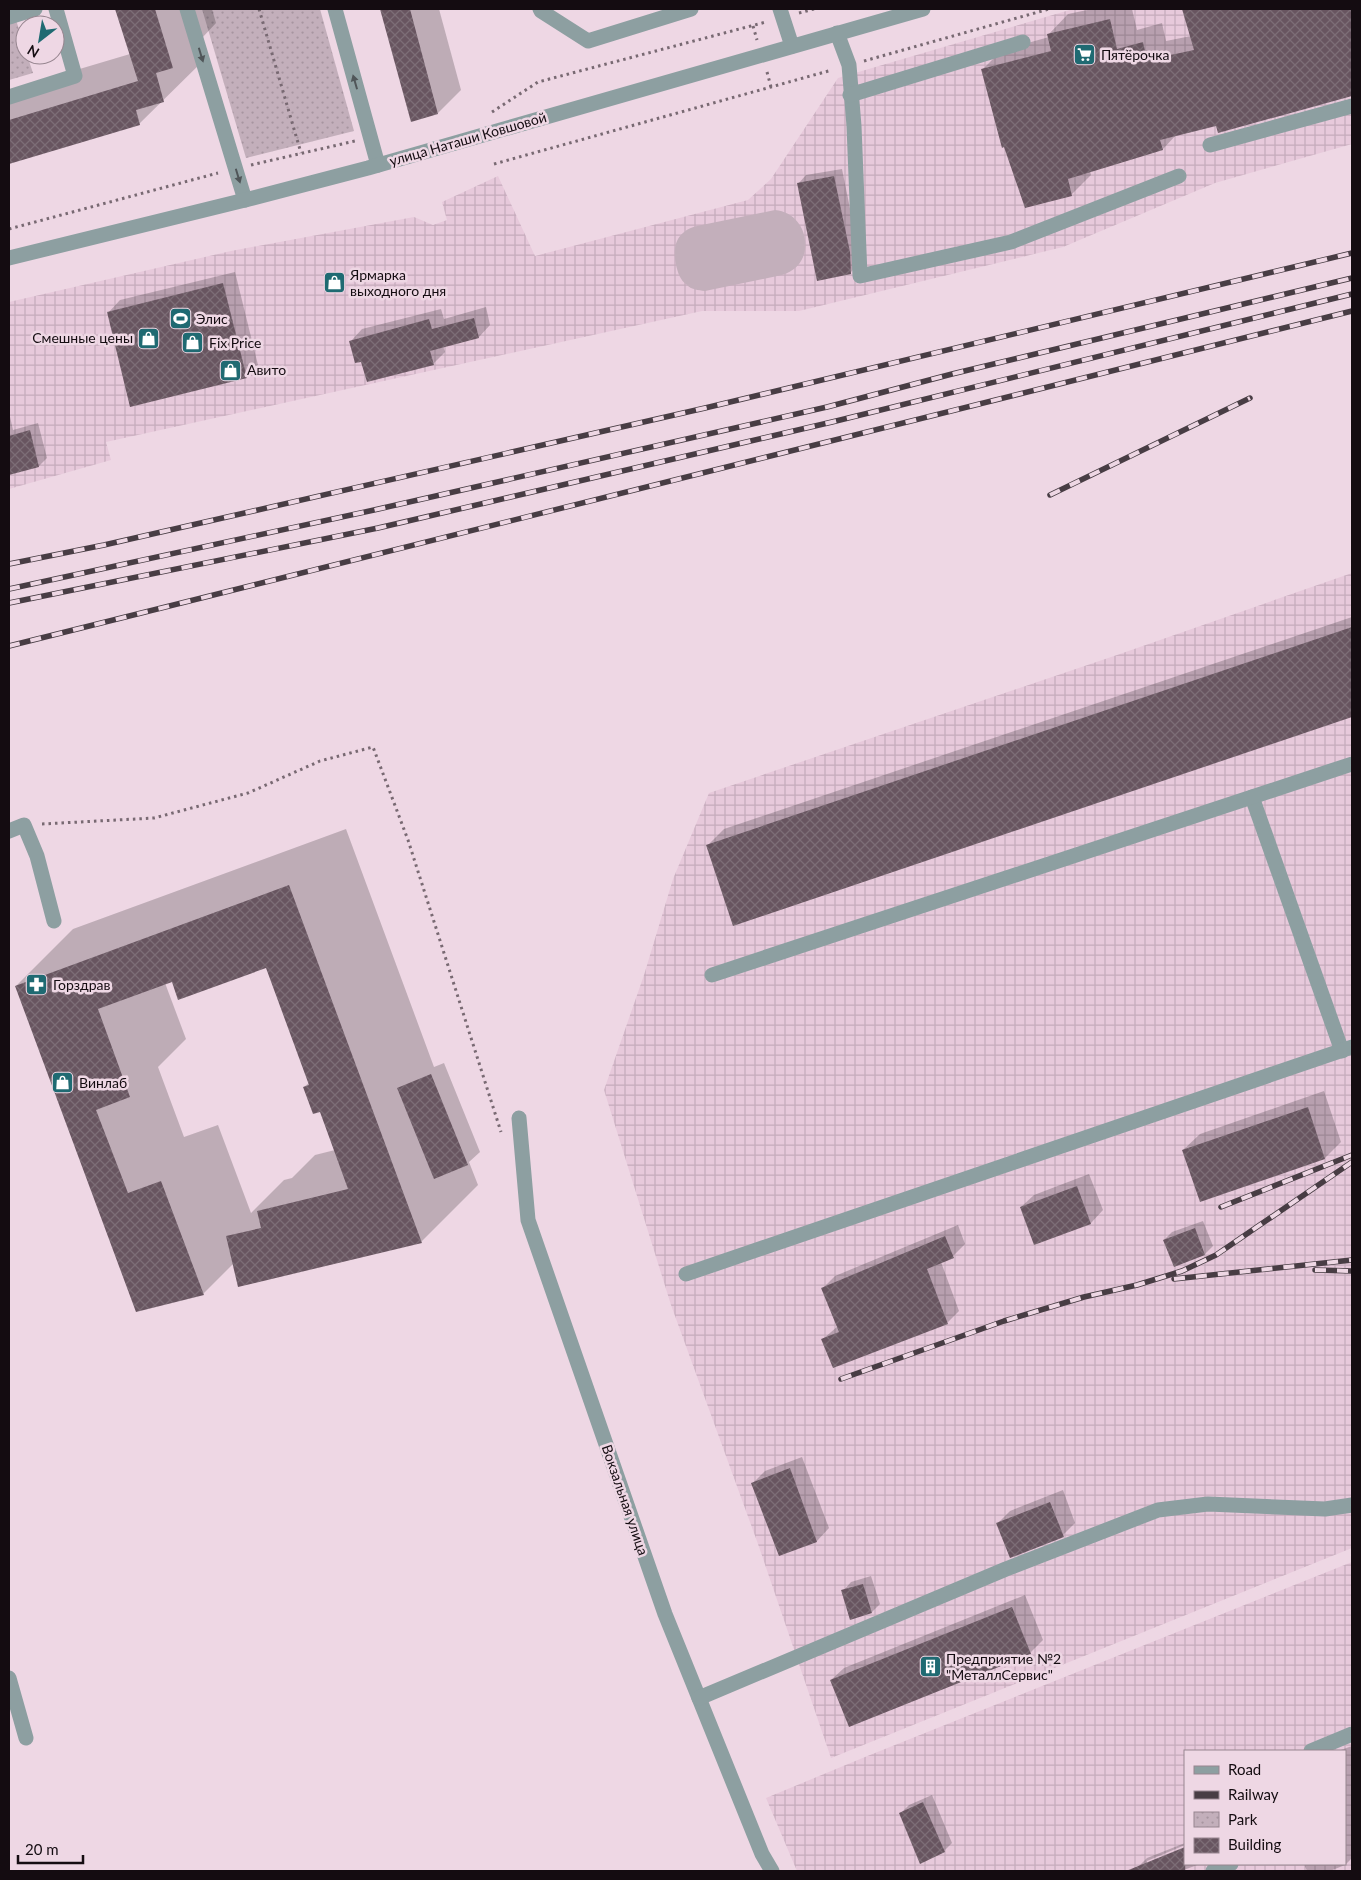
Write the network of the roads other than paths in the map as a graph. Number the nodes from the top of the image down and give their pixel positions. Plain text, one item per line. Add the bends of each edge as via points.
1 (35, 9) edge
2 (56, 9) edge
3 (187, 9) edge
4 (335, 9) edge
5 (540, 9) edge
6 (691, 9) edge
7 (923, 9) edge
8 (896, 12) edge
9 (781, 13) edge
10 (9, 17) edge
11 (837, 33) junction
12 (1023, 42) dead end
13 (792, 46) junction
14 (850, 94) junction
15 (9, 97) edge
16 (1352, 106) edge
17 (1210, 145) dead end
18 (378, 165) junction
19 (1179, 176) dead end
20 (245, 200) junction
21 (9, 258) edge
22 (1352, 764) edge
23 (1252, 797) junction
24 (9, 831) edge
25 (54, 921) dead end
26 (712, 975) dead end
27 (1347, 1049) edge
28 (519, 1118) dead end
29 (686, 1274) dead end
30 (1352, 1505) edge
31 (9, 1678) edge
32 (699, 1698) junction
33 (1352, 1734) edge
34 (26, 1738) dead end
35 (1313, 1750) edge
36 (1228, 1865) edge
37 (772, 1871) edge
38 (1213, 1871) edge

1 - 10 street
2 - 15 street via 75,76
3 -> 20 street
18 -> 4 street
5 - 6 street via 588,41
7 - 8 street, улица Наташи Ковшовой
8 - 11 street, улица Наташи Ковшовой
9 - 13 street
11 - 13 street, улица Наташи Ковшовой
11 - 14 street via 849,65
12 - 14 street
13 - 18 street, улица Наташи Ковшовой
14 - 19 street via 860,276 1011,242
16 - 17 street
18 - 20 street, улица Наташи Ковшовой
20 - 21 street, улица Наташи Ковшовой
22 - 23 street
23 - 26 street
23 - 27 street
24 - 25 street via 24,825 37,856
27 - 29 street
28 - 32 street, Вокзальная улица via 528,1220 664,1614
30 - 32 street via 1325,1509 1208,1504 1158,1510 1006,1569
31 - 34 street
32 - 37 street, Вокзальная улица via 762,1854
33 - 35 street
36 - 38 street

